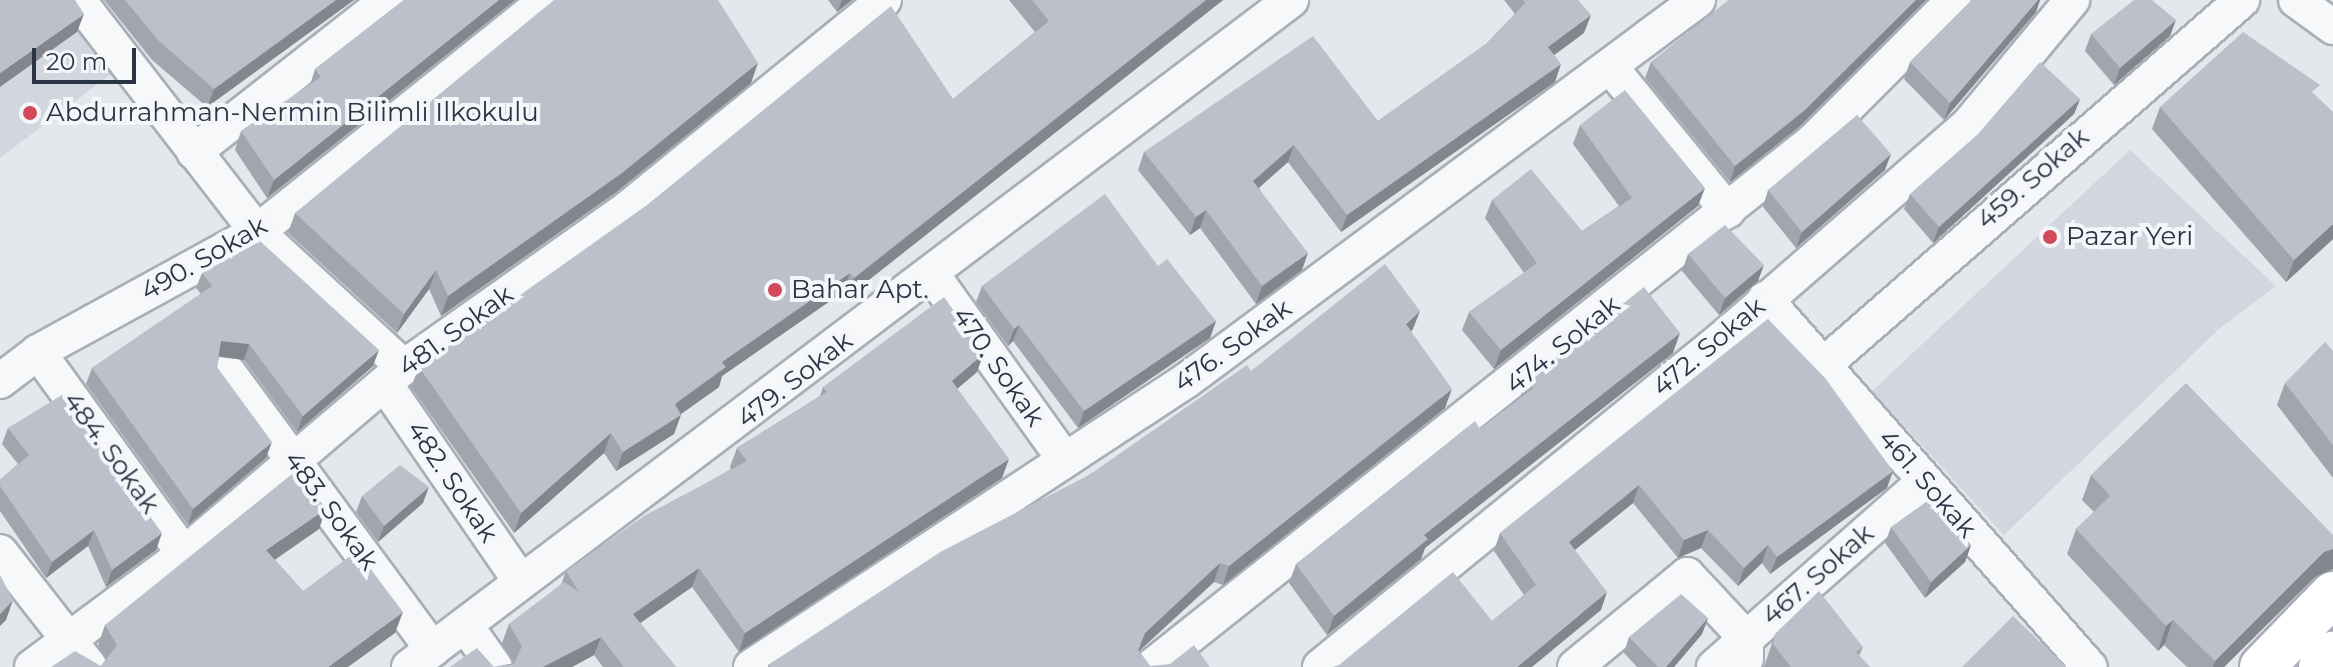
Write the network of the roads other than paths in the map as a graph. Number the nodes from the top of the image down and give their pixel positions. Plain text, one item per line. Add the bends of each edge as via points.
1 (78, 0) edge
2 (388, 0) edge
3 (547, 0) edge
4 (884, 0) edge
5 (1291, 0) edge
6 (1698, 0) edge
7 (1954, 0) edge
8 (2072, 0) edge
9 (2242, 0) edge
10 (1612, 69) junction
11 (194, 152) junction
12 (1728, 211) junction
13 (257, 232) junction
14 (931, 273) junction
15 (1765, 299) junction
16 (38, 352) junction
17 (1827, 362) junction
18 (228, 372) dead end
19 (395, 376) junction
20 (0, 381) edge
21 (294, 460) junction
22 (1065, 460) junction
23 (1923, 483) junction
24 (0, 552) edge
25 (184, 554) junction
26 (519, 579) junction
27 (2333, 594) edge
28 (466, 626) junction
29 (1746, 652) edge
30 (80, 654) edge
31 (2333, 654) edge
32 (421, 659) edge
33 (32, 667) edge
34 (495, 667) edge
35 (751, 667) edge
36 (1151, 667) edge
37 (1320, 667) edge
38 (1575, 667) edge
39 (1714, 667) edge
40 (2090, 667) edge
41 (2262, 667) edge
42 (2321, 667) edge

1 - 11 street, 482. Sokak
2 - 11 street
3 - 13 street, 490. Sokak
4 - 19 street, 481. Sokak via 627,209
5 - 14 street, 479. Sokak
6 - 10 street, 476. Sokak
7 - 12 street, 474. Sokak via 1813,141
8 - 15 street, 472. Sokak via 1968,125
9 - 17 street, 459. Sokak
10 - 12 street
10 - 22 street, 476. Sokak via 1187,380
11 - 13 street, 482. Sokak
12 - 36 street, 474. Sokak
13 - 16 street, 490. Sokak
13 - 19 street, 482. Sokak
14 - 22 street, 470. Sokak
14 - 26 street, 479. Sokak via 728,431
15 - 17 street, 461. Sokak
15 - 37 street, 472. Sokak
16 - 20 street, 490. Sokak
16 - 25 street, 484. Sokak
17 - 23 street, 461. Sokak
18 - 21 street, 483. Sokak
19 - 21 street, 481. Sokak
19 - 26 street, 482. Sokak
21 - 25 street, 481. Sokak
21 - 32 street, 483. Sokak
22 - 35 street, 476. Sokak
23 - 29 street, 467. Sokak
23 - 40 street, 461. Sokak
24 - 30 street
25 - 30 street, 481. Sokak
26 - 28 street, 479. Sokak
27 - 41 main road
28 - 32 street, 479. Sokak
28 - 34 street
29 - 38 street via 1687,575
29 - 39 street, 467. Sokak
30 - 33 street, 481. Sokak
31 - 42 main road

